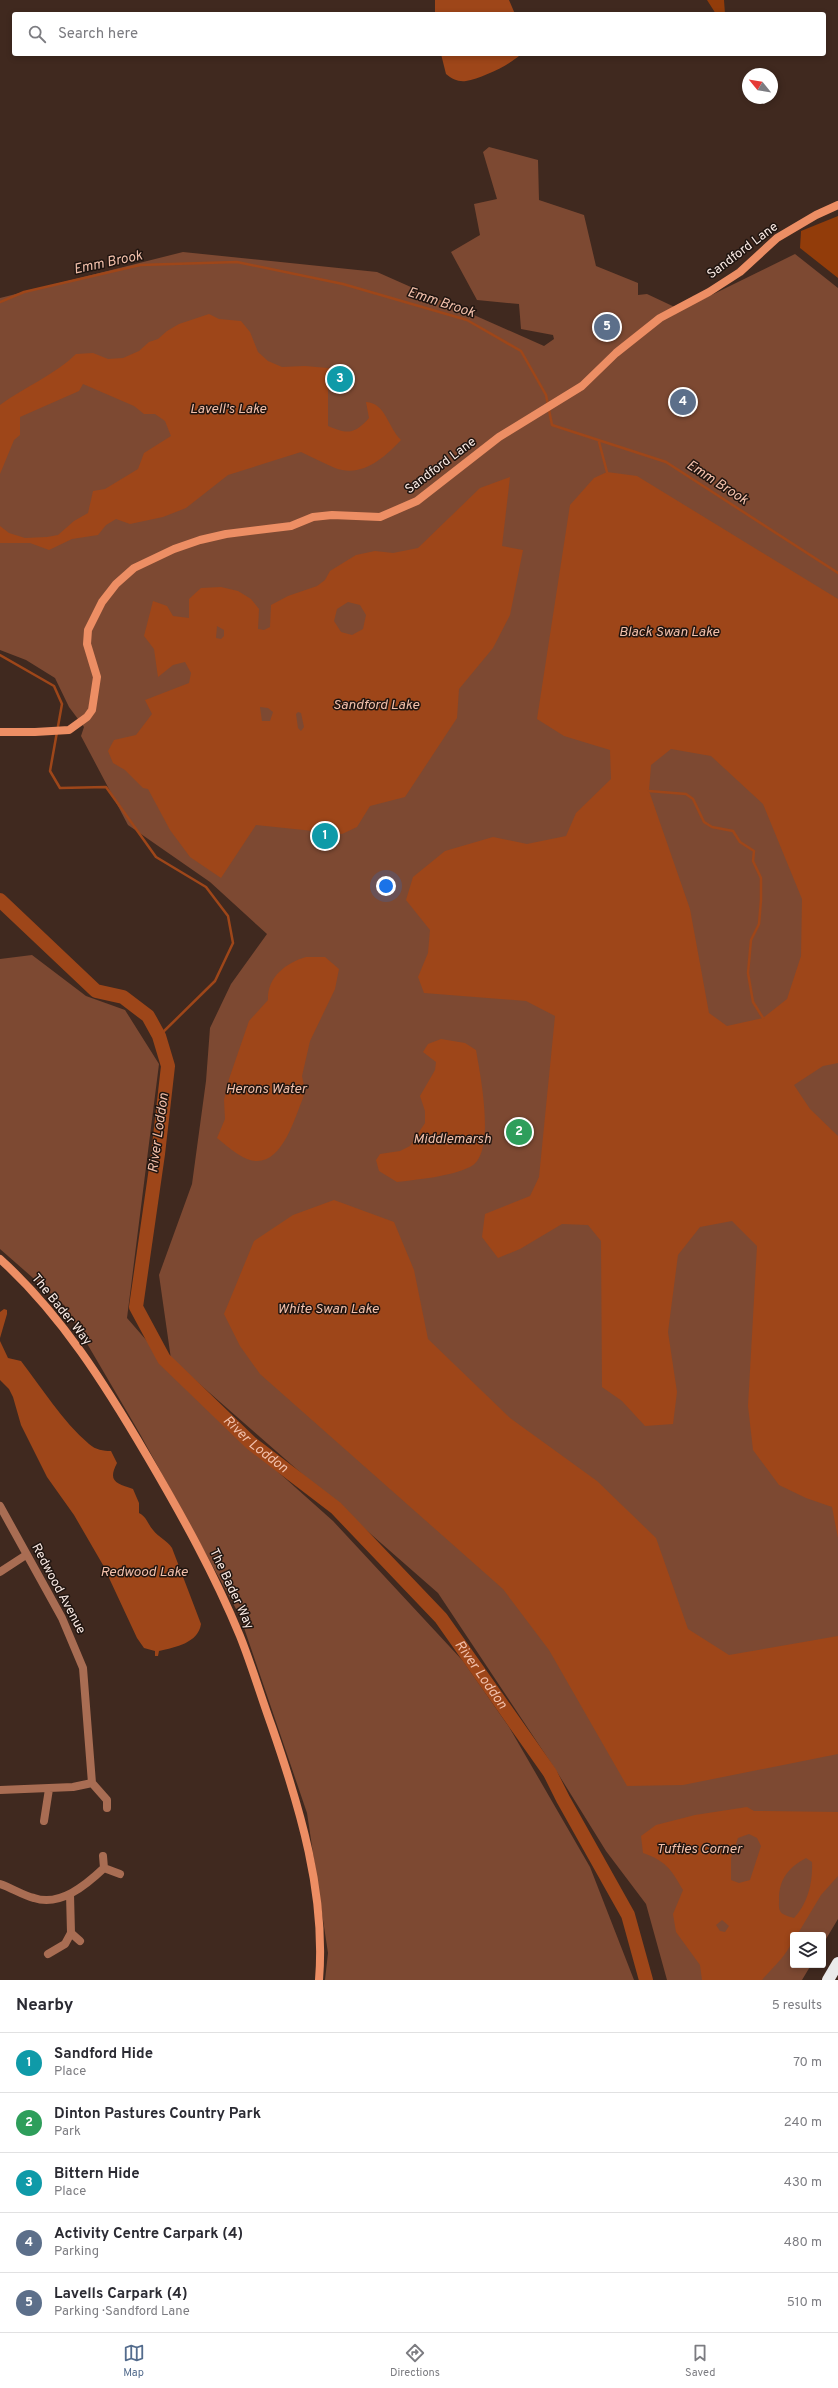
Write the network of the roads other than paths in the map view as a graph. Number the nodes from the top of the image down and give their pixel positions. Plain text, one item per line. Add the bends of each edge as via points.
1 (838, 205) edge
2 (0, 732) edge
3 (0, 1259) edge
4 (0, 1506) edge
5 (26, 1555) junction
6 (0, 1572) edge
7 (92, 1783) junction
8 (48, 1789) junction
9 (0, 1790) edge
10 (107, 1808) dead end
11 (44, 1821) dead end
12 (103, 1856) dead end
13 (104, 1868) junction
14 (120, 1874) dead end
15 (0, 1884) edge
16 (70, 1894) junction
17 (71, 1933) junction
18 (80, 1941) dead end
19 (48, 1954) dead end
20 (838, 1963) edge
21 (319, 1980) edge
22 (828, 1980) edge

1 - 2 street, Sandford Lane via 777,238 734,276 660,318 616,353 582,386 499,437 417,501 380,517 319,516 292,526 200,540 134,568 116,584 102,602 88,630 87,644 98,677 90,714 82,723 69,730
3 - 21 street, The Bader Way via 53,1315 128,1424 204,1559 240,1636 284,1762 306,1845 319,1907
4 - 5 street, Redwood Avenue
5 - 6 street
5 - 7 street, Redwood Avenue via 62,1618 83,1668
7 - 8 street
7 - 10 street via 107,1800
8 - 9 street
8 - 11 street
12 - 13 street
13 - 14 street
13 - 16 street
15 - 16 street via 34,1899 53,1901
16 - 17 street
17 - 18 street
17 - 19 street via 65,1944
20 - 22 highway

